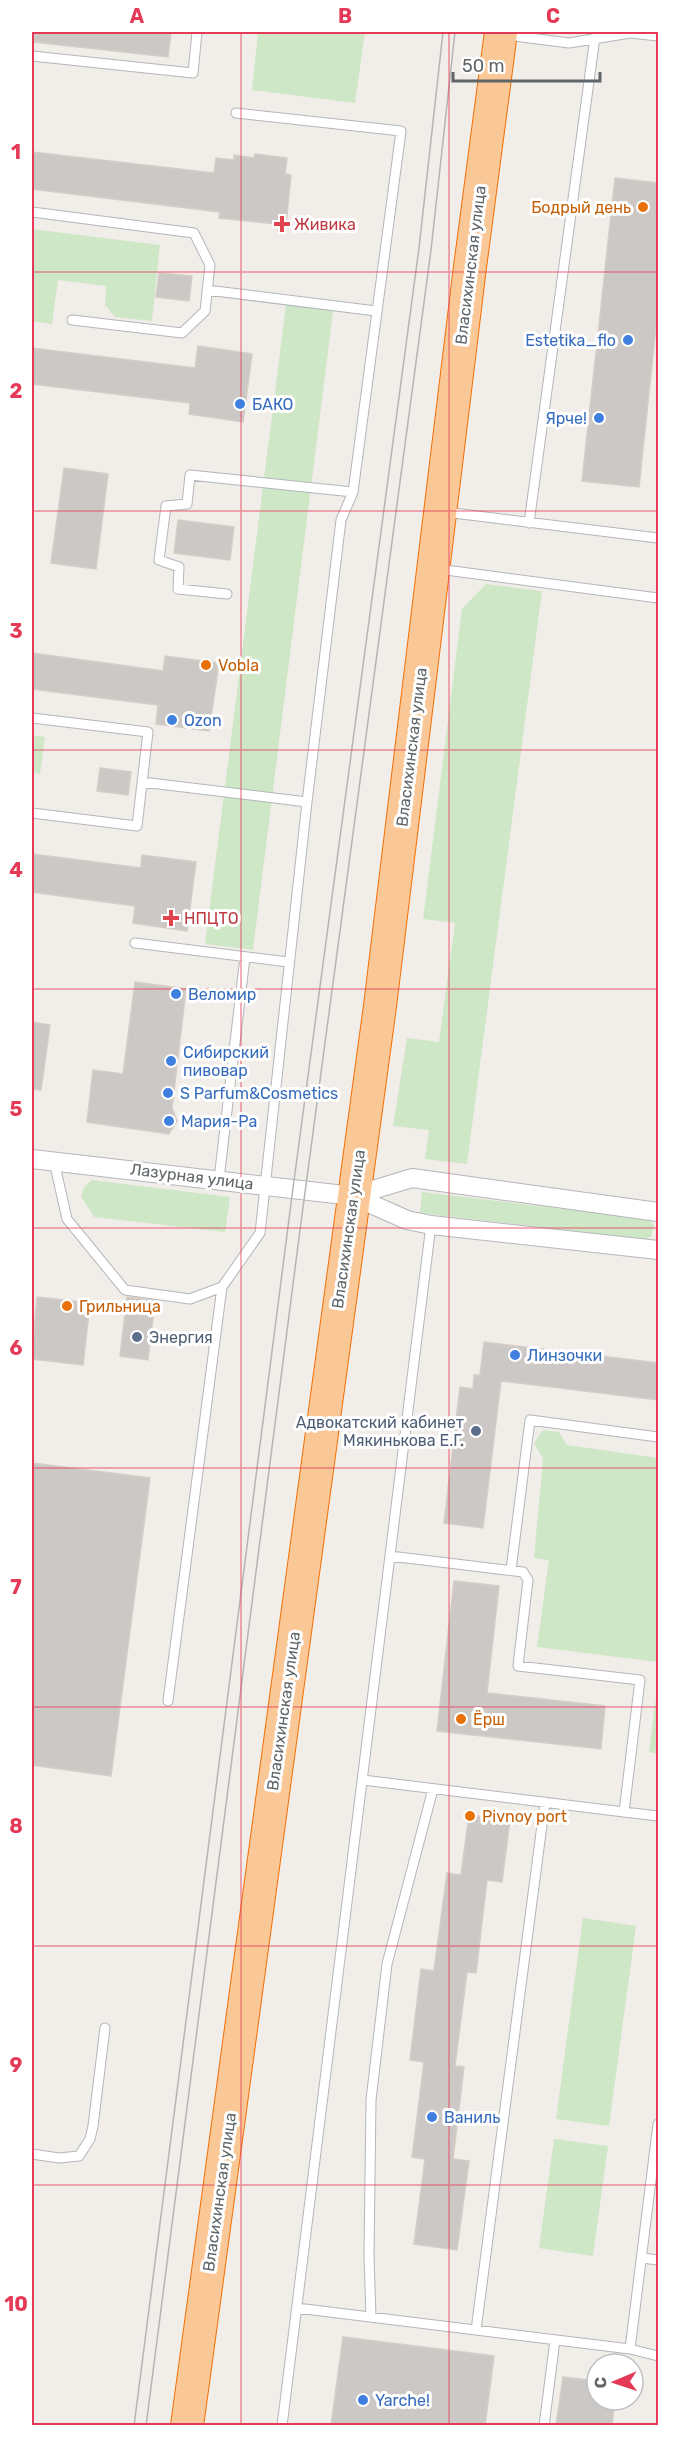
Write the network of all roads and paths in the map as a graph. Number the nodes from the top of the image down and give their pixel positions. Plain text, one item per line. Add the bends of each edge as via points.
1 (197, 32) edge
2 (501, 33) edge
3 (658, 36) edge
4 (595, 37) junction
5 (32, 56) edge
6 (236, 113) dead end
7 (32, 212) edge
8 (207, 290) junction
9 (376, 310) junction
10 (72, 320) dead end
11 (353, 492) junction
12 (440, 512) junction
13 (529, 523) junction
14 (658, 538) edge
15 (433, 568) junction
16 (227, 594) dead end
17 (658, 598) edge
18 (32, 718) edge
19 (142, 782) junction
20 (307, 802) junction
21 (32, 813) edge
22 (135, 943) dead end
23 (245, 957) junction
24 (288, 962) junction
25 (32, 1159) edge
26 (54, 1161) junction
27 (219, 1179) junction
28 (265, 1185) junction
29 (353, 1196) junction
30 (658, 1212) edge
31 (431, 1224) junction
32 (658, 1250) edge
33 (222, 1287) junction
34 (658, 1437) edge
35 (390, 1556) junction
36 (511, 1570) junction
37 (168, 1701) dead end
38 (363, 1780) junction
39 (433, 1789) junction
40 (544, 1802) junction
41 (624, 1812) junction
42 (658, 1816) edge
43 (105, 2028) dead end
44 (658, 2124) edge
45 (32, 2154) edge
46 (642, 2258) junction
47 (658, 2260) edge
48 (297, 2308) junction
49 (371, 2317) junction
50 (476, 2330) junction
51 (555, 2340) junction
52 (630, 2349) junction
53 (658, 2356) edge
54 (187, 2426) edge
55 (282, 2426) edge
56 (544, 2426) edge

1 - 5 lane via 193,73
2 - 4 lane via 569,43
2 - 12 highway, Власихинская улица
3 - 4 lane via 630,33
4 - 13 lane
6 - 9 lane via 401,131
7 - 8 lane via 194,232 210,265
8 - 9 lane
8 - 10 lane via 205,311 182,333
9 - 11 lane
11 - 16 lane via 190,475 187,504 166,506 159,560 179,567 178,589
11 - 20 lane via 341,520
12 - 13 lane
12 - 15 highway, Власихинская улица
13 - 14 lane
15 - 17 lane
15 - 29 highway, Власихинская улица
18 - 19 lane via 148,732
19 - 20 lane
19 - 21 lane via 137,826
20 - 24 lane
22 - 23 lane
23 - 24 lane
23 - 27 lane
24 - 28 lane
25 - 26 street, Лазурная улица
26 - 27 street, Лазурная улица
26 - 33 lane via 67,1219 125,1290 190,1299
27 - 28 street, Лазурная улица
28 - 29 street, Лазурная улица
28 - 33 lane via 260,1233
29 - 30 street, Лазурная улица via 412,1178
29 - 31 street, Лазурная улица via 407,1220
29 - 54 highway, Власихинская улица
31 - 32 street, Лазурная улица
31 - 35 lane
33 - 37 lane
34 - 36 lane via 530,1420
35 - 36 lane
35 - 38 lane
36 - 41 lane via 523,1572 528,1580 518,1666 640,1680
38 - 39 lane
38 - 48 lane
39 - 40 lane
39 - 49 lane via 387,1964 372,2089
40 - 41 lane
40 - 50 lane
41 - 42 lane
43 - 45 lane via 90,2139 78,2156
44 - 46 lane
46 - 47 lane
46 - 52 lane
48 - 49 lane
48 - 55 lane
49 - 50 lane
50 - 51 lane
51 - 52 lane
51 - 56 lane
52 - 53 lane

